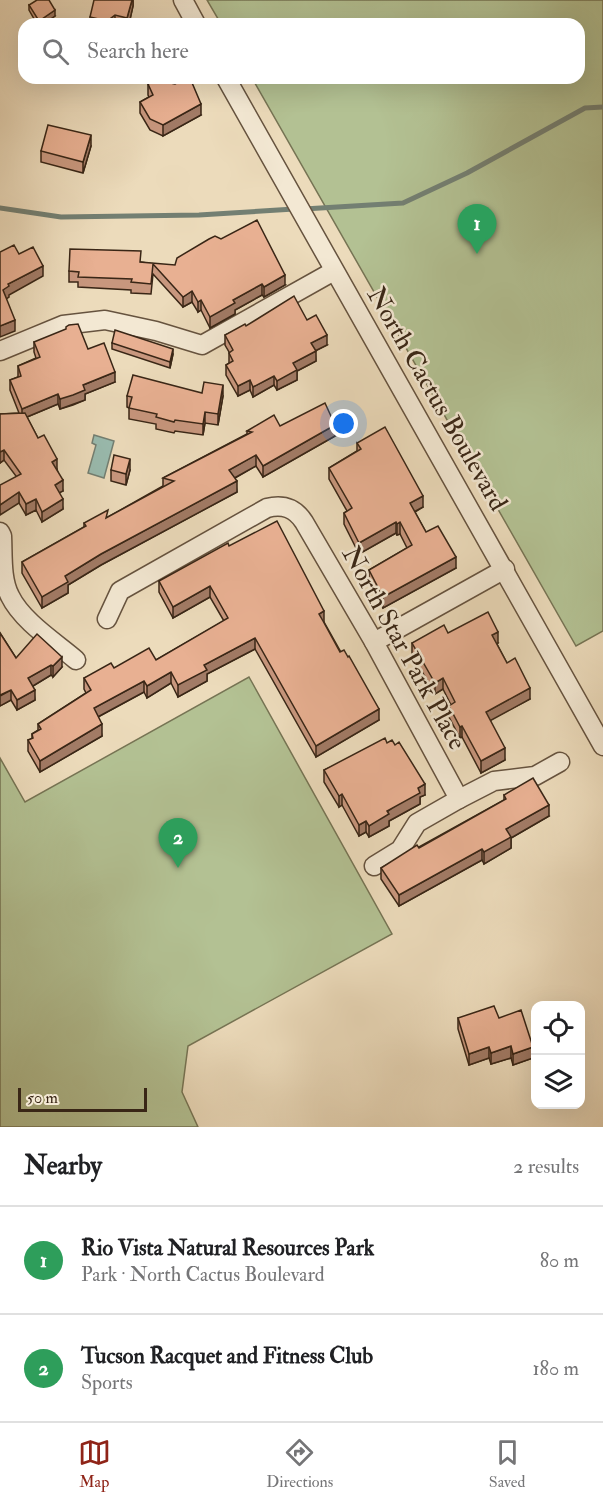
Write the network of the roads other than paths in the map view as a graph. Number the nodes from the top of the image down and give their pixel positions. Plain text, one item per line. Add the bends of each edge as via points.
1 (183, 0) edge
2 (193, 18) edge
3 (229, 84) edge
4 (334, 271) junction
5 (0, 351) edge
6 (0, 532) edge
7 (505, 569) junction
8 (107, 619) dead end
9 (374, 642) junction
10 (76, 660) dead end
11 (603, 746) edge
12 (560, 762) dead end
13 (459, 799) junction
14 (374, 866) dead end

1 - 2 street
3 - 4 street, North Cactus Boulevard
4 - 5 street via 202,345 105,320 63,325
4 - 7 street, North Cactus Boulevard
6 - 10 street via 9,595 21,613
7 - 9 street
7 - 11 street, North Cactus Boulevard
8 - 9 street, North Star Park Place via 120,591 267,508 287,502 298,512
9 - 13 street, North Star Park Place
12 - 13 street via 535,776 494,781
13 - 14 street via 417,823 400,850

